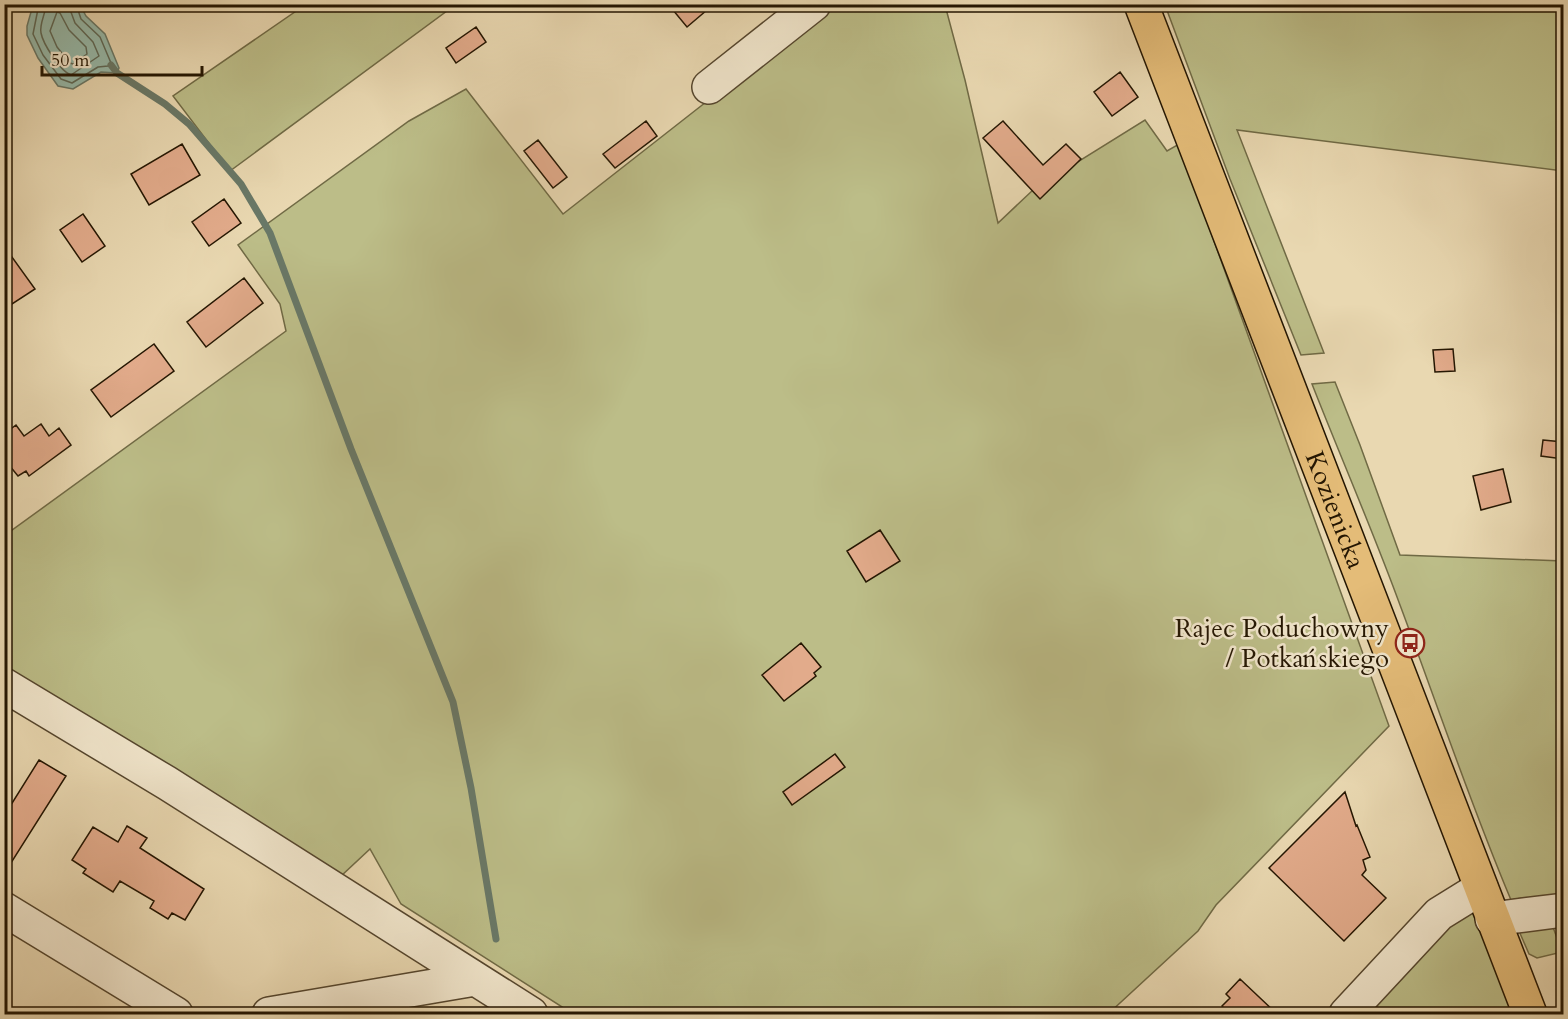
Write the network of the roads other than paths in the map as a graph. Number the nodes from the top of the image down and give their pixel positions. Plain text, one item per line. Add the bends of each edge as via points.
1 (814, 4) edge
2 (1141, 4) edge
3 (709, 87) dead end
4 (4, 685) edge
5 (1481, 888) junction
6 (4, 909) edge
7 (1563, 910) edge
8 (1492, 919) junction
9 (475, 979) junction
10 (176, 1014) edge
11 (269, 1014) edge
12 (531, 1014) edge
13 (1346, 1014) edge
14 (1530, 1014) edge

1 - 3 street
2 - 5 main road, Kozienicka
4 - 9 street via 167,783
5 - 8 main road, Kozienicka
5 - 13 street via 1440,914
6 - 10 street
7 - 8 street
8 - 14 main road, Kozienicka
9 - 11 street
9 - 12 street

